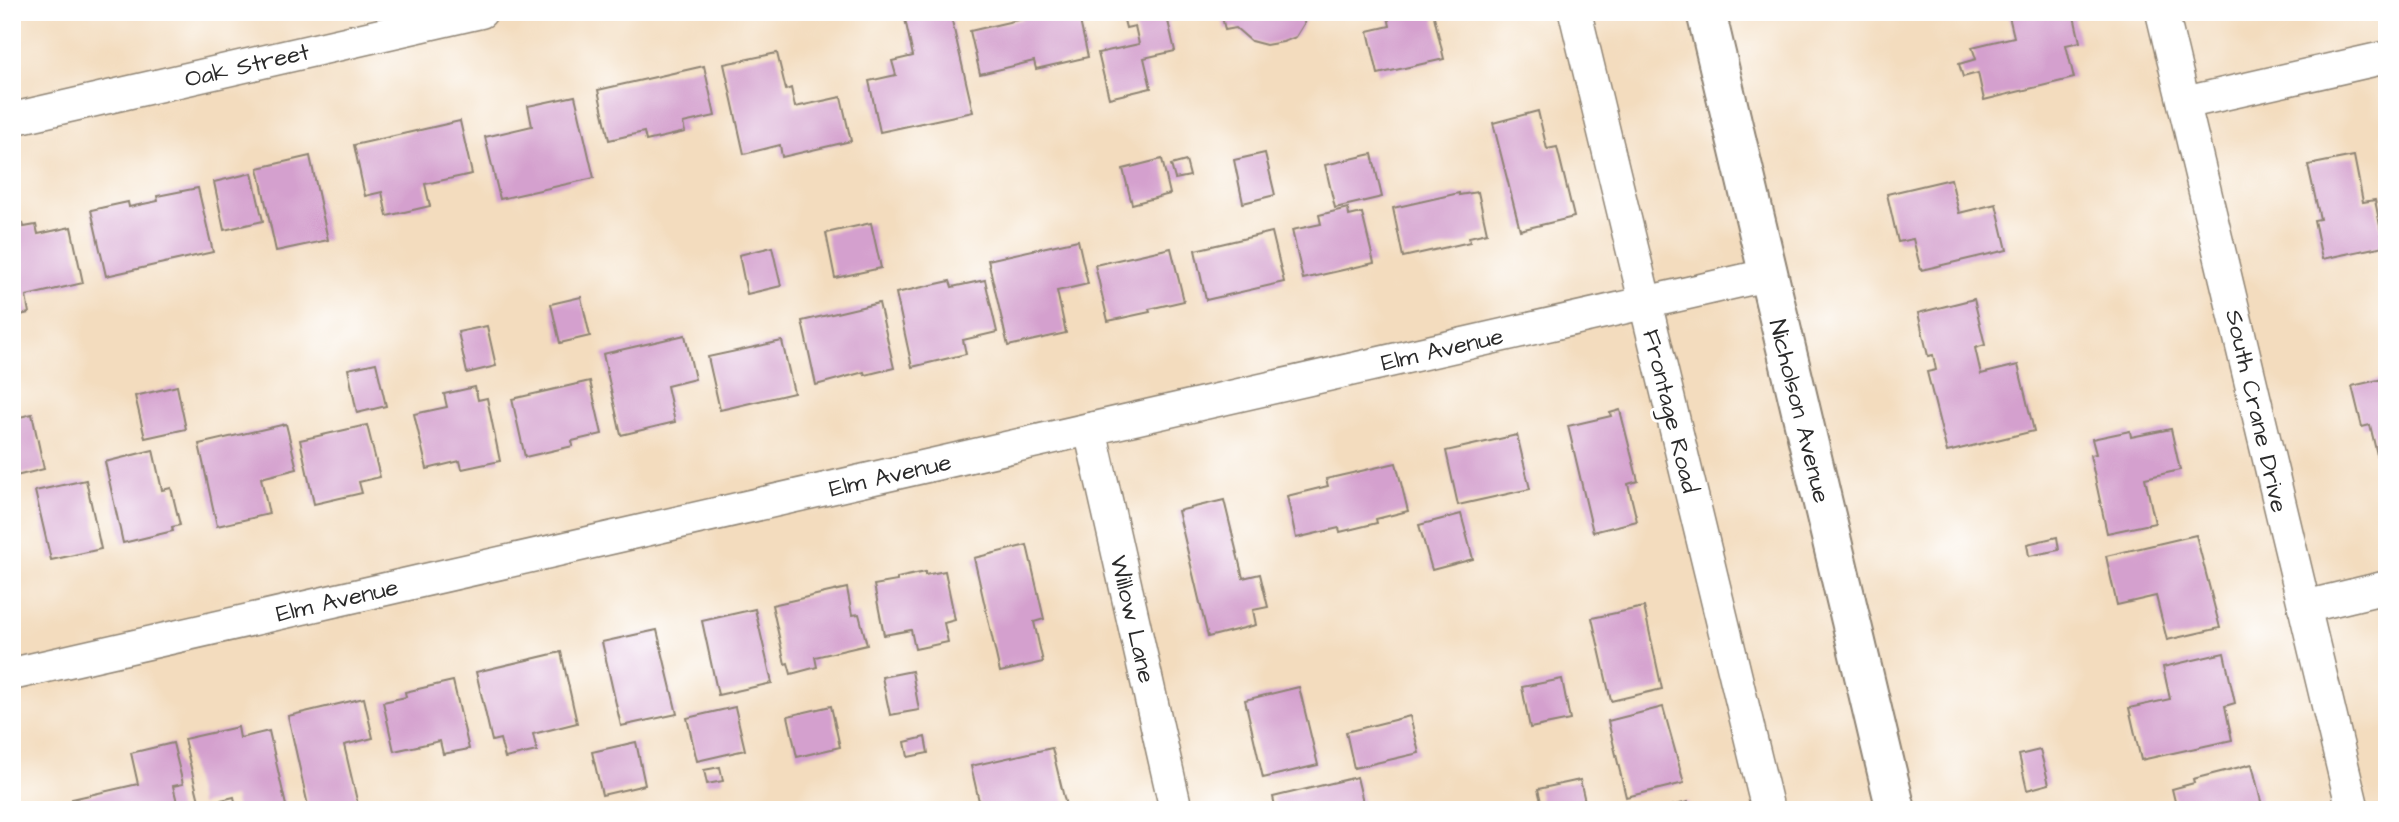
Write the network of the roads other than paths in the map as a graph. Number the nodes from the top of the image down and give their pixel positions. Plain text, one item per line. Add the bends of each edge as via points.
1 (481, 12) edge
2 (1575, 12) edge
3 (1706, 12) edge
4 (2162, 12) edge
5 (2387, 57) edge
6 (2184, 103) junction
7 (12, 118) edge
8 (1767, 275) junction
9 (1644, 303) junction
10 (1090, 429) junction
11 (2387, 587) edge
12 (2304, 607) junction
13 (12, 674) edge
14 (1177, 810) edge
15 (1768, 810) edge
16 (1896, 810) edge
17 (2353, 810) edge

1 - 7 street, Oak Street
2 - 9 street, Frontage Road
3 - 8 main road, Nicholson Avenue
4 - 6 street, South Crane Drive
5 - 6 street
6 - 12 street, South Crane Drive
8 - 9 street, Elm Avenue
8 - 16 main road, Nicholson Avenue
9 - 10 street, Elm Avenue
9 - 15 street, Frontage Road
10 - 13 street, Elm Avenue
10 - 14 street, Willow Lane
11 - 12 street
12 - 17 street, South Crane Drive

